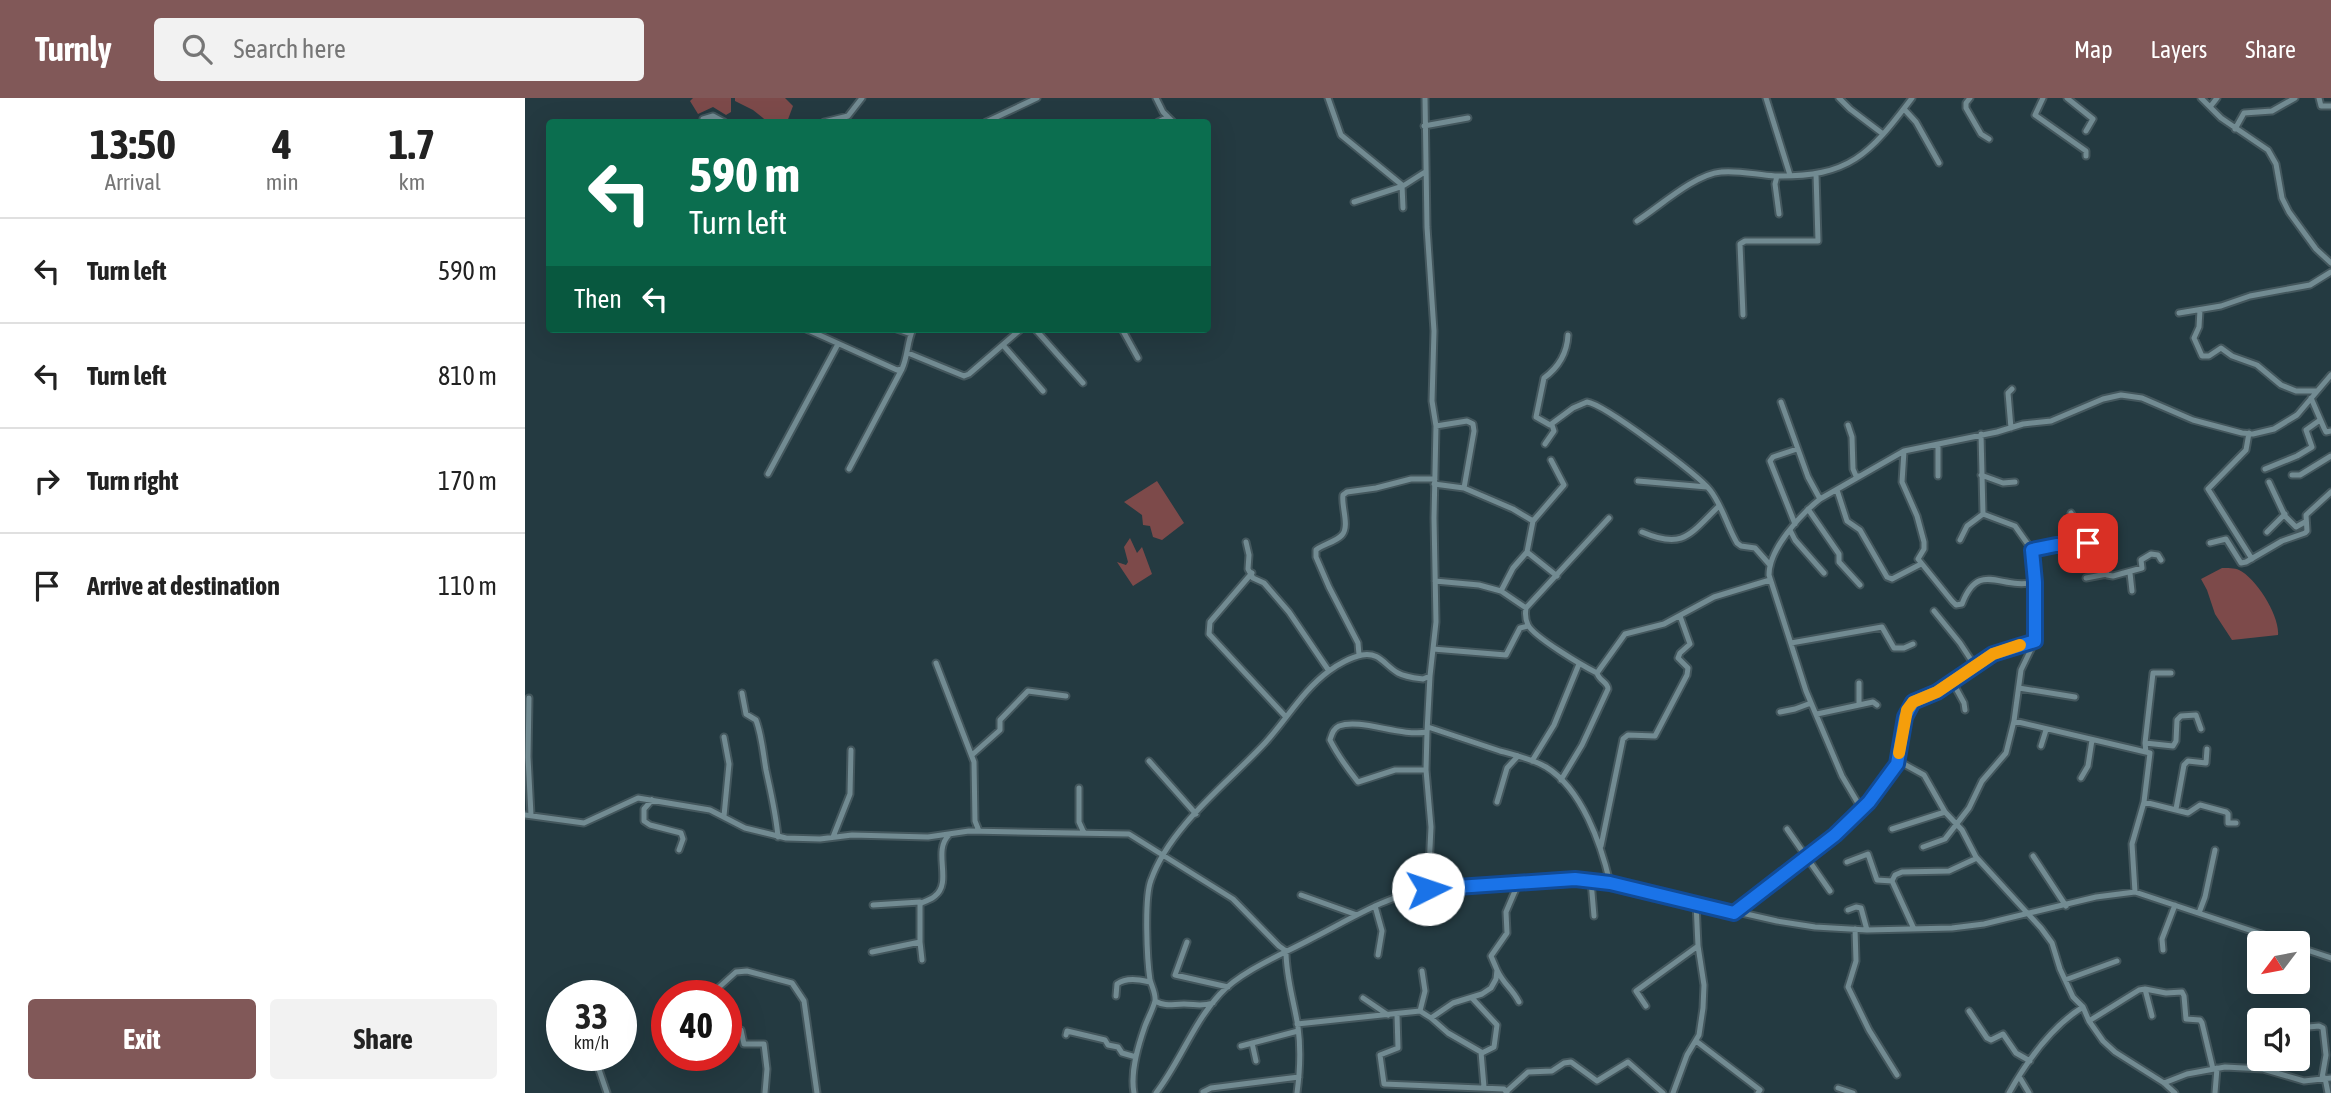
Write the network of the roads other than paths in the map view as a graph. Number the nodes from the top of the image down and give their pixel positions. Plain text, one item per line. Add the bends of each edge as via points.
1 (862, 98) edge
2 (1037, 98) edge
3 (1156, 98) edge
4 (1328, 98) edge
5 (1425, 98) edge
6 (1766, 98) edge
7 (1839, 98) edge
8 (1912, 98) edge
9 (1970, 98) edge
10 (2043, 98) edge
11 (2067, 98) edge
12 (2201, 98) edge
13 (2217, 98) edge
14 (2295, 98) edge
15 (2319, 98) edge
16 (2331, 106) edge
17 (2210, 107) junction
18 (1904, 109) junction
19 (1168, 117) joint
20 (1468, 118) dead end
21 (703, 119) dead end
22 (718, 119) edge
23 (836, 119) edge
24 (992, 119) edge
25 (1164, 119) edge
26 (1424, 126) junction
27 (2235, 129) junction
28 (2085, 131) dead end
29 (1883, 134) junction
30 (1989, 139) dead end
31 (2086, 156) dead end
32 (1939, 163) dead end
33 (1425, 172) junction
34 (1816, 174) junction
35 (1790, 175) junction
36 (1777, 176) junction
37 (1403, 187) junction
38 (1354, 202) dead end
39 (1403, 208) dead end
40 (1779, 214) dead end
41 (1637, 221) dead end
42 (2331, 263) edge
43 (2331, 272) edge
44 (2200, 310) junction
45 (2179, 313) dead end
46 (1743, 316) dead end
47 (815, 333) edge
48 (912, 333) edge
49 (1016, 333) edge
50 (1039, 333) edge
51 (1124, 333) edge
52 (1568, 335) dead end
53 (838, 344) junction
54 (1003, 345) junction
55 (908, 353) junction
56 (1138, 358) dead end
57 (902, 369) junction
58 (2331, 375) edge
59 (1083, 383) dead end
60 (2012, 389) dead end
61 (1042, 391) dead end
62 (2317, 391) junction
63 (2311, 398) junction
64 (1781, 402) dead end
65 (2321, 420) junction
66 (1552, 425) junction
67 (1848, 425) dead end
68 (1436, 426) junction
69 (2011, 428) junction
70 (2331, 431) edge
71 (2249, 433) junction
72 (1981, 434) junction
73 (1545, 444) dead end
74 (1938, 444) junction
75 (1797, 449) junction
76 (1904, 451) junction
77 (2331, 456) edge
78 (1551, 460) dead end
79 (849, 469) dead end
80 (2265, 469) dead end
81 (768, 474) dead end
82 (1980, 475) junction
83 (2292, 475) dead end
84 (1859, 476) junction
85 (1938, 476) dead end
86 (1639, 481) dead end
87 (1435, 482) junction
88 (2015, 482) dead end
89 (2269, 482) dead end
90 (1707, 487) junction
91 (1464, 488) junction
92 (1837, 490) junction
93 (2331, 492) edge
94 (1820, 499) junction
95 (1719, 506) junction
96 (1808, 509) junction
97 (2071, 513) dead end
98 (1983, 514) junction
99 (2285, 514) junction
100 (1609, 518) dead end
101 (1534, 521) junction
102 (2305, 522) junction
103 (1795, 524) junction
104 (1790, 530) junction
105 (2081, 530) junction
106 (1642, 532) dead end
107 (2267, 532) dead end
108 (2105, 539) dead end
109 (1960, 540) dead end
110 (1246, 542) dead end
111 (2210, 543) dead end
112 (2087, 544) junction
113 (2032, 550) junction
114 (1527, 552) junction
115 (2252, 558) junction
116 (2161, 560) dead end
117 (1921, 564) junction
118 (1770, 565) junction
119 (1252, 573) junction
120 (1824, 573) dead end
121 (2130, 573) junction
122 (2107, 575) junction
123 (1556, 576) junction
124 (2086, 578) dead end
125 (1770, 580) junction
126 (1435, 581) junction
127 (2035, 582) junction
128 (1860, 585) dead end
129 (1501, 591) junction
130 (2132, 591) dead end
131 (1526, 608) junction
132 (1934, 611) dead end
133 (1680, 616) junction
134 (1528, 626) junction
135 (2035, 641) junction
136 (1791, 643) junction
137 (1913, 644) dead end
138 (1433, 649) junction
139 (1359, 656) junction
140 (936, 663) dead end
141 (1579, 664) junction
142 (1975, 666) junction
143 (1329, 671) junction
144 (1597, 673) junction
145 (2171, 673) dead end
146 (1430, 676) junction
147 (1952, 681) junction
148 (1859, 683) dead end
149 (2019, 688) junction
150 (742, 694) dead end
151 (1066, 696) dead end
152 (2075, 696) dead end
153 (529, 698) dead end
154 (1811, 703) junction
155 (1859, 705) junction
156 (1877, 705) dead end
157 (1965, 710) dead end
158 (1780, 712) dead end
159 (1817, 714) junction
160 (1286, 717) junction
161 (2014, 721) junction
162 (1427, 729) junction
163 (2201, 729) dead end
164 (2046, 730) junction
165 (725, 737) dead end
166 (2092, 740) junction
167 (2145, 743) junction
168 (2041, 746) dead end
169 (2207, 749) dead end
170 (851, 750) dead end
171 (2146, 752) junction
172 (972, 755) junction
173 (1518, 756) junction
174 (1149, 761) dead end
175 (1532, 761) junction
176 (1897, 764) junction
177 (1426, 770) junction
178 (2081, 778) dead end
179 (1561, 780) junction
180 (1079, 788) dead end
181 (652, 800) junction
182 (1497, 802) dead end
183 (2144, 802) junction
184 (2176, 809) junction
185 (1862, 810) junction
186 (1945, 812) junction
187 (1196, 814) junction
188 (528, 815) edge
189 (724, 816) junction
190 (1955, 822) junction
191 (2236, 823) dead end
192 (1787, 829) dead end
193 (1892, 829) dead end
194 (979, 831) junction
195 (951, 833) junction
196 (1084, 833) junction
197 (778, 837) junction
198 (832, 837) junction
199 (1601, 846) junction
200 (1923, 847) dead end
201 (679, 850) dead end
202 (2215, 850) dead end
203 (1163, 855) junction
204 (1807, 856) junction
205 (2033, 856) dead end
206 (1977, 858) junction
207 (1846, 862) dead end
208 (1591, 881) junction
209 (1892, 881) junction
210 (1610, 883) junction
211 (1518, 884) junction
212 (1428, 889) junction
213 (1830, 891) dead end
214 (2135, 892) junction
215 (1301, 895) dead end
216 (921, 902) junction
217 (1696, 903) junction
218 (873, 905) dead end
219 (2175, 905) junction
220 (1375, 906) junction
221 (2066, 906) junction
222 (1848, 910) dead end
223 (1734, 913) junction
224 (2199, 913) junction
225 (2032, 914) junction
226 (1357, 915) junction
227 (1594, 916) dead end
228 (1855, 929) junction
229 (1914, 929) junction
230 (1867, 930) junction
231 (2252, 931) edge
232 (921, 942) junction
233 (1187, 942) dead end
234 (1698, 946) junction
235 (2163, 950) dead end
236 (1286, 951) junction
237 (2310, 951) edge
238 (871, 952) dead end
239 (1378, 955) dead end
240 (2331, 958) edge
241 (922, 960) dead end
242 (2117, 961) dead end
243 (1497, 970) junction
244 (1422, 971) dead end
245 (727, 980) edge
246 (2065, 980) junction
247 (1150, 982) junction
248 (1227, 987) junction
249 (2145, 989) junction
250 (1117, 996) dead end
251 (1363, 998) dead end
252 (1472, 998) junction
253 (1155, 1001) junction
254 (1519, 1002) dead end
255 (1213, 1003) junction
256 (1646, 1006) dead end
257 (2083, 1007) junction
258 (1420, 1011) junction
259 (1969, 1011) dead end
260 (1388, 1015) junction
261 (1397, 1015) junction
262 (2152, 1016) dead end
263 (1431, 1018) junction
264 (2089, 1021) junction
265 (2310, 1027) edge
266 (1298, 1028) junction
267 (742, 1035) edge
268 (1066, 1035) dead end
269 (1696, 1041) junction
270 (1252, 1043) junction
271 (1241, 1046) dead end
272 (1482, 1054) junction
273 (1136, 1057) junction
274 (1256, 1061) dead end
275 (2030, 1061) junction
276 (2215, 1068) junction
277 (599, 1071) edge
278 (1897, 1075) dead end
279 (1299, 1077) junction
280 (2020, 1078) junction
281 (2326, 1078) edge
282 (2164, 1083) junction
283 (1161, 1086) junction
284 (1484, 1087) junction
285 (1838, 1088) dead end
286 (1203, 1091) edge
287 (1507, 1092) edge
288 (607, 1093) edge
289 (765, 1093) edge
290 (817, 1093) edge
291 (1135, 1093) edge
292 (1156, 1093) edge
293 (1166, 1093) edge
294 (1297, 1093) edge
295 (1663, 1093) edge
296 (1673, 1093) edge
297 (1758, 1093) edge
298 (1853, 1093) edge
299 (2009, 1093) edge
300 (2029, 1093) edge
301 (2175, 1093) edge
302 (2215, 1093) edge
303 (2330, 1093) edge

1 - 23 street via 848,116
2 - 24 street
3 - 19 street
4 - 37 street via 1341,135
5 - 26 street
6 - 35 street
7 - 29 street
8 - 18 street
9 - 30 street via 1966,108
10 - 31 street via 2035,115 2086,151
11 - 28 street via 2093,119
12 - 17 street
13 - 17 street
14 - 27 street via 2272,111 2244,113
15 - 16 street via 2321,106
17 - 27 street
18 - 29 street
18 - 32 street
19 - 25 street
20 - 26 street
21 - 22 street
26 - 33 street
27 - 42 street via 2268,150 2290,212
29 - 34 street via 1854,161
33 - 37 street
33 - 68 street
34 - 35 street
34 - 46 street via 1818,241 1740,244
35 - 36 street
36 - 40 street
36 - 41 street via 1719,172 1695,182
37 - 38 street
37 - 39 street
43 - 44 street via 2310,285
44 - 45 street
44 - 62 street via 2194,338 2202,356 2221,348 2257,365 2281,385
47 - 53 street
48 - 55 street
49 - 54 street
50 - 59 street
51 - 56 street
52 - 66 street via 1566,353 1544,378 1536,417
53 - 57 street
53 - 81 street
54 - 55 street via 964,376
54 - 61 street
55 - 57 street
57 - 79 street
58 - 62 street
60 - 69 street via 2008,393
62 - 63 street
63 - 65 street
63 - 71 street via 2288,422
64 - 75 street
65 - 70 street via 2326,432
65 - 80 street via 2306,430 2312,447
66 - 73 street via 1554,431
66 - 90 street via 1577,405 1594,403 1690,470
67 - 84 street via 1853,469
68 - 87 street
68 - 91 street via 1473,424
69 - 71 street via 2057,419 2121,395 2150,400 2193,421
69 - 72 street
71 - 115 street via 2246,450 2208,489
72 - 74 street
72 - 82 street
74 - 76 street
74 - 85 street
75 - 94 street
75 - 103 street via 1770,461
76 - 84 street
76 - 117 street via 1902,482 1924,542 1918,557
77 - 83 street via 2300,475
78 - 101 street via 1564,485
82 - 88 street
82 - 98 street
84 - 92 street
86 - 90 street
87 - 91 street
87 - 126 street
87 - 139 street via 1411,479 1347,492 1342,501 1344,533 1316,550 1358,643
89 - 99 street
90 - 95 street
91 - 101 street
92 - 94 street
92 - 117 street via 1847,521 1860,530 1887,577 1892,579
93 - 102 street via 2307,512
94 - 96 street
95 - 106 street via 1677,541
95 - 118 street via 1737,543 1756,550
96 - 103 street
96 - 128 street via 1839,554 1839,562
97 - 105 street
98 - 109 street via 1967,526
98 - 113 street via 2015,526
99 - 102 street via 2296,527
99 - 107 street
100 - 123 street
101 - 114 street
102 - 115 street via 2305,533
103 - 104 street
104 - 118 street
104 - 120 street
105 - 108 street via 2093,524
105 - 112 street
110 - 119 street
111 - 115 street via 2226,539 2241,563
112 - 113 street
112 - 122 street
113 - 127 street
114 - 123 street
114 - 129 street
116 - 121 street via 2157,554 2147,556 2141,560 2143,568
117 - 127 street via 1958,606 1969,587 1979,581
118 - 125 street
119 - 143 street via 1289,612
119 - 160 street via 1210,622 1209,634
121 - 122 street
121 - 130 street
122 - 124 street
123 - 131 street
125 - 133 street via 1722,594
125 - 136 street
126 - 129 street
126 - 138 street
127 - 135 street
129 - 131 street
131 - 134 street
132 - 142 street
133 - 144 street via 1625,634
133 - 199 street via 1690,646 1678,658 1688,668 1687,675 1655,736 1624,738
134 - 138 street via 1520,628 1506,655
134 - 141 street
135 - 142 street via 1998,652
135 - 149 street via 2021,670
136 - 137 street via 1882,627 1894,648
136 - 154 street
138 - 146 street
139 - 143 street
139 - 146 street via 1372,654 1409,677 1423,680
140 - 172 street
141 - 144 street
141 - 175 street via 1554,725
142 - 147 street
143 - 160 street
144 - 179 street via 1608,689
145 - 167 street via 2153,673
146 - 162 street
147 - 157 street
147 - 176 street via 1909,706
148 - 155 street
149 - 152 street
149 - 161 street
150 - 197 street via 746,714 756,720 762,736
151 - 172 street via 1028,691 1000,720 1000,730
153 - 188 street
154 - 158 street
154 - 159 street
155 - 156 street
155 - 159 street
159 - 185 street via 1842,776
160 - 187 street
161 - 164 street
161 - 190 street via 2006,752
162 - 173 street
162 - 177 street
162 - 177 street via 1414,734 1338,726 1330,740 1358,782 1395,770
163 - 167 street via 2195,714 2181,716 2173,746
164 - 166 street
164 - 168 street
165 - 189 street via 729,764
166 - 171 street
166 - 178 street
167 - 171 street
169 - 184 street via 2206,763 2188,761 2184,765
170 - 198 street via 850,794
171 - 183 street via 2151,755
172 - 194 street
173 - 175 street
173 - 182 street via 1507,768
174 - 187 street
175 - 179 street
176 - 185 street
176 - 186 street via 1923,773
177 - 212 street via 1431,827
179 - 199 street
180 - 196 street via 1079,822
181 - 188 street via 638,798 584,822
181 - 189 street
181 - 201 street via 644,809 644,821 681,833
183 - 184 street
183 - 214 street via 2132,844
184 - 191 street via 2190,813 2200,805 2226,812 2228,823
185 - 204 street
186 - 190 street
186 - 193 street
187 - 203 street
189 - 197 street via 745,828
190 - 200 street via 1945,839
190 - 206 street
192 - 204 street
194 - 195 street
194 - 196 street
195 - 198 street via 928,838
195 - 216 street via 944,840 940,891
196 - 203 street via 1129,834
197 - 198 street
199 - 210 street
202 - 224 street
203 - 236 street via 1233,899
203 - 247 street via 1150,881
204 - 213 street
204 - 223 street
205 - 221 street
206 - 209 street via 1945,871 1899,872
206 - 225 street
207 - 209 street via 1868,854 1877,880
208 - 210 street
208 - 211 street
208 - 227 street
209 - 229 street
210 - 217 street
211 - 212 street
211 - 243 street via 1506,912 1507,933 1491,956
212 - 220 street
214 - 219 street
214 - 221 street
215 - 226 street
216 - 218 street
216 - 232 street
217 - 223 street
217 - 234 street
219 - 224 street
219 - 235 street via 2162,939
220 - 226 street
220 - 239 street via 1382,931
221 - 225 street
222 - 230 street via 1861,908
223 - 228 street via 1815,928
224 - 231 street
225 - 229 street via 1967,926
225 - 246 street via 2052,943
226 - 236 street
228 - 230 street
228 - 278 street via 1855,964 1848,987
229 - 230 street
232 - 238 street
232 - 241 street
233 - 248 street via 1175,975
234 - 256 street via 1636,991
234 - 269 street via 1704,996
236 - 248 street
236 - 266 street
237 - 240 street
242 - 246 street
243 - 252 street via 1491,988
243 - 254 street
244 - 258 street via 1425,991
245 - 290 street via 736,972 747,971 792,983 804,1001
246 - 257 street
247 - 250 street via 1120,981
247 - 253 street
248 - 255 street
249 - 262 street
249 - 264 street
249 - 276 street via 2183,993 2186,1019 2201,1021
251 - 260 street
252 - 263 street via 1453,1003
252 - 272 street via 1497,1025 1494,1047
253 - 255 street via 1165,1006
253 - 273 street
255 - 283 street
257 - 264 street
257 - 275 street via 2061,1024
258 - 261 street
258 - 263 street
259 - 275 street via 1987,1038 2003,1034 2016,1053
260 - 261 street
260 - 266 street
261 - 284 street via 1398,1048 1380,1055 1384,1084
263 - 272 street
264 - 282 street via 2115,1052
265 - 281 street via 2323,1028
266 - 270 street
266 - 279 street
267 - 289 street via 744,1044 764,1044
268 - 273 street via 1067,1031 1105,1041
269 - 296 street
269 - 297 street via 1761,1090
270 - 271 street
270 - 274 street
272 - 284 street
273 - 291 street
275 - 280 street
276 - 281 street via 2263,1069 2304,1081
276 - 282 street
276 - 302 street
277 - 288 street
279 - 286 street
279 - 294 street
280 - 299 street
280 - 300 street
281 - 303 street
282 - 301 street
283 - 292 street
283 - 293 street
284 - 287 street
285 - 298 street
287 - 295 street via 1528,1072 1552,1071 1567,1062 1597,1081 1628,1062

